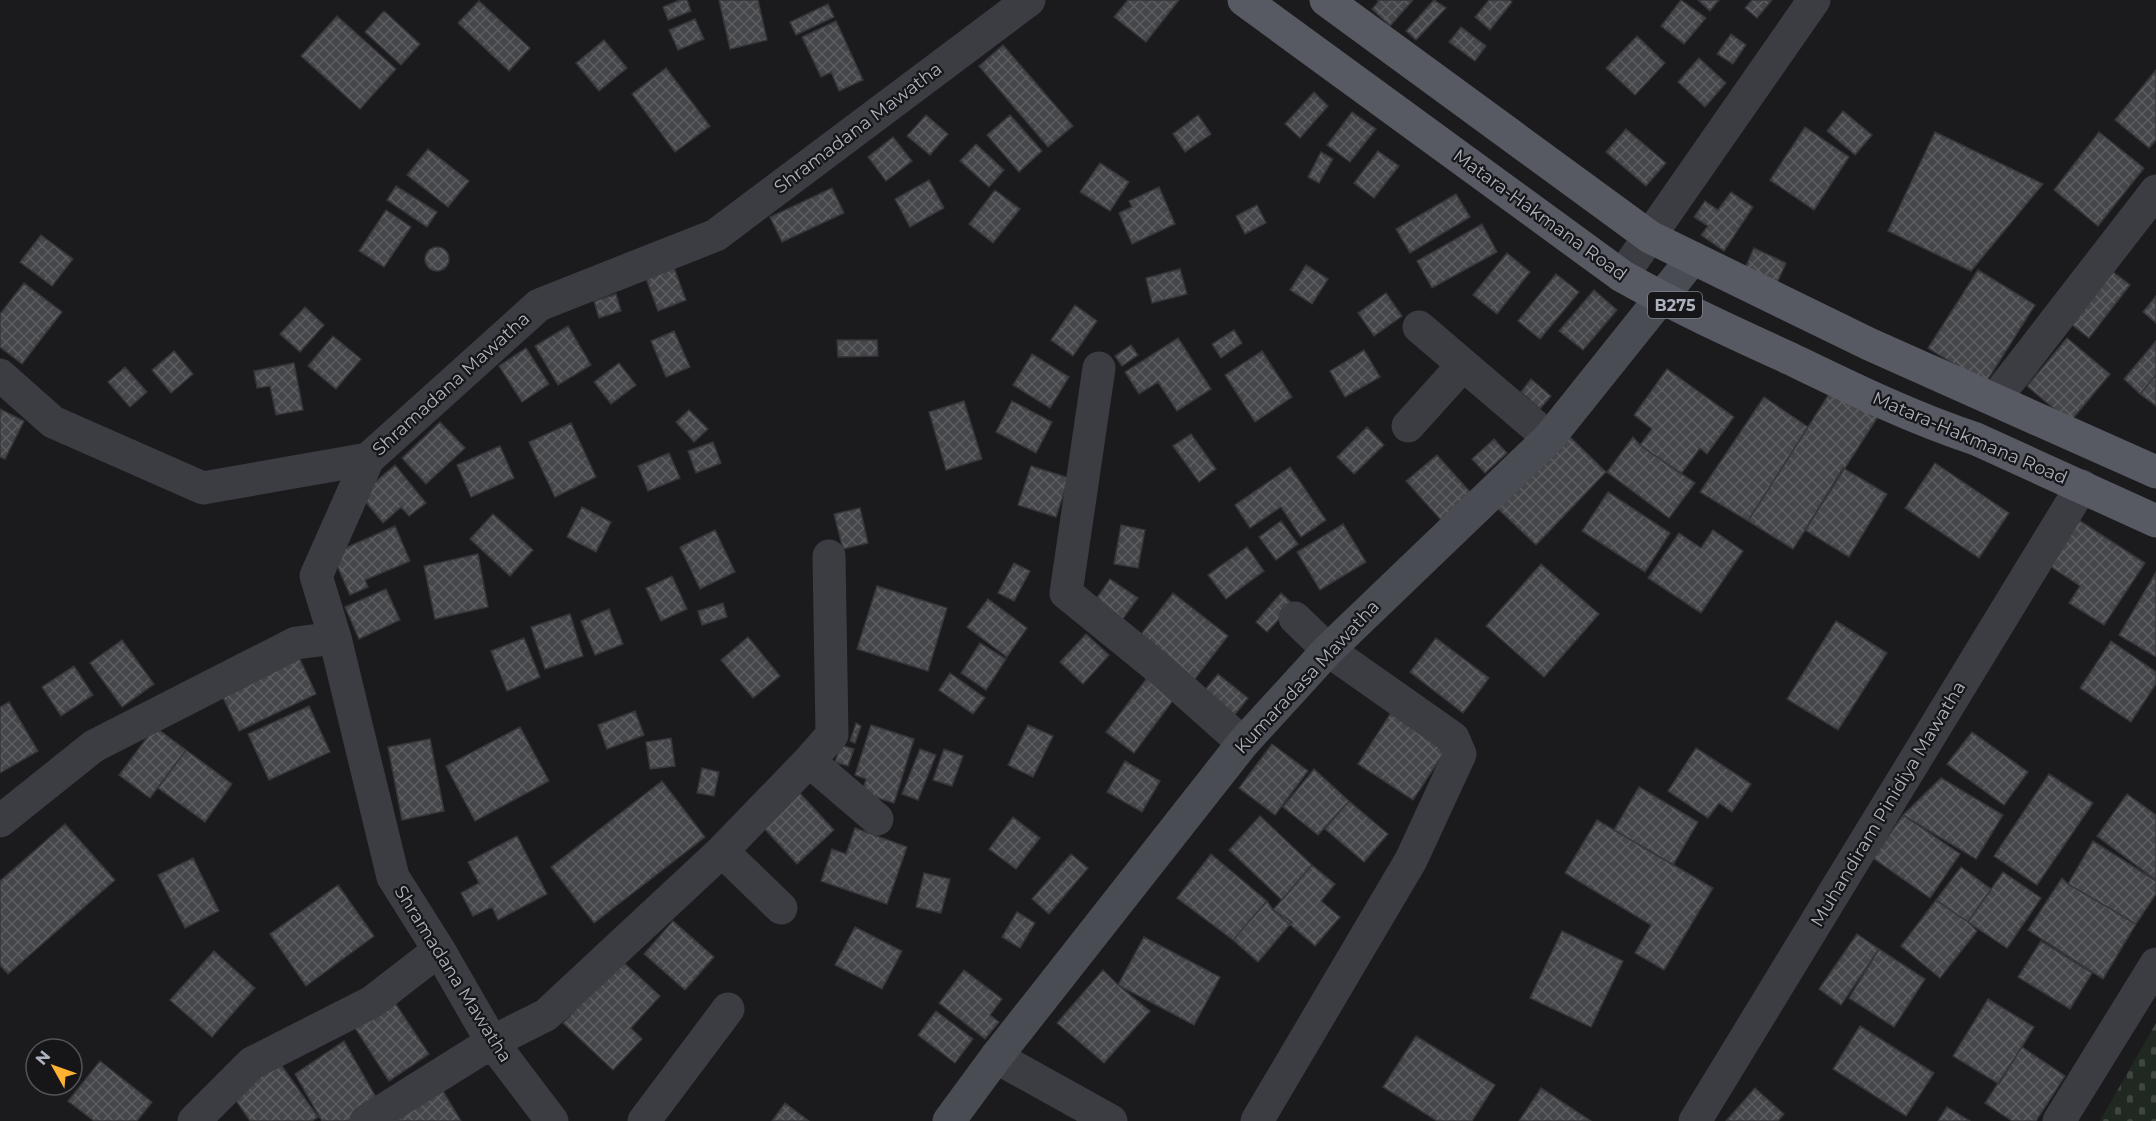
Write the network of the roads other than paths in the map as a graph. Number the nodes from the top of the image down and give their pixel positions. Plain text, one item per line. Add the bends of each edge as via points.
1 (1029, 0) edge
2 (1244, 0) edge
3 (1326, 0) edge
4 (1814, 0) edge
5 (2156, 191) edge
6 (1650, 237) junction
7 (1693, 258) junction
8 (1622, 276) junction
9 (1661, 298) junction
10 (1419, 327) dead end
11 (1463, 365) junction
12 (1099, 368) dead end
13 (0, 375) edge
14 (1995, 399) junction
15 (1408, 426) dead end
16 (1549, 438) junction
17 (368, 459) junction
18 (2156, 472) edge
19 (2082, 486) junction
20 (2156, 521) edge
21 (829, 556) dead end
22 (1294, 618) dead end
23 (335, 638) junction
24 (1328, 650) junction
25 (1243, 742) junction
26 (809, 761) junction
27 (877, 819) dead end
28 (0, 821) edge
29 (722, 851) junction
30 (782, 908) dead end
31 (439, 950) junction
32 (2156, 964) edge
33 (728, 1009) dead end
34 (492, 1042) junction
35 (996, 1057) junction
36 (194, 1121) edge
37 (366, 1121) edge
38 (552, 1121) edge
39 (644, 1121) edge
40 (949, 1121) edge
41 (1111, 1121) edge
42 (1257, 1121) edge
43 (1695, 1121) edge
44 (2059, 1121) edge

1 - 17 street, Shramadana Mawatha via 716,235 539,305
2 - 8 main road, Matara-Hakmana Road / B275
3 - 6 main road, B275
4 - 6 street
5 - 14 street
6 - 7 main road, B275
6 - 8 street
7 - 9 main road, Kumaradasa Mawatha
7 - 14 main road, B275 via 1869,344
8 - 9 main road, Matara-Hakmana Road / B275
9 - 16 main road, Kumaradasa Mawatha
9 - 19 main road, Matara-Hakmana Road / B275 via 1850,387
10 - 11 street
11 - 15 street
11 - 16 street
12 - 25 street via 1066,593
13 - 17 street via 53,422 203,488
14 - 18 main road, B275
16 - 24 main road, Kumaradasa Mawatha
17 - 23 street, Shramadana Mawatha via 316,576
19 - 20 main road, Matara-Hakmana Road / B275
19 - 43 street, Muhandiram Pinidiya Mawatha
21 - 26 street via 832,735
22 - 24 street
23 - 28 street via 296,643 94,746
23 - 31 street, Shramadana Mawatha via 393,877
24 - 25 main road, Kumaradasa Mawatha
24 - 42 street via 1453,738 1460,754 1411,860
25 - 35 main road, Kumaradasa Mawatha
26 - 27 street
26 - 29 street
29 - 30 street
29 - 34 street via 546,1015
31 - 34 street, Shramadana Mawatha
31 - 36 street via 372,1002 252,1063
32 - 44 street
33 - 39 street
34 - 37 street
34 - 38 street, Shramadana Mawatha
35 - 40 main road, Kumaradasa Mawatha
35 - 41 street

